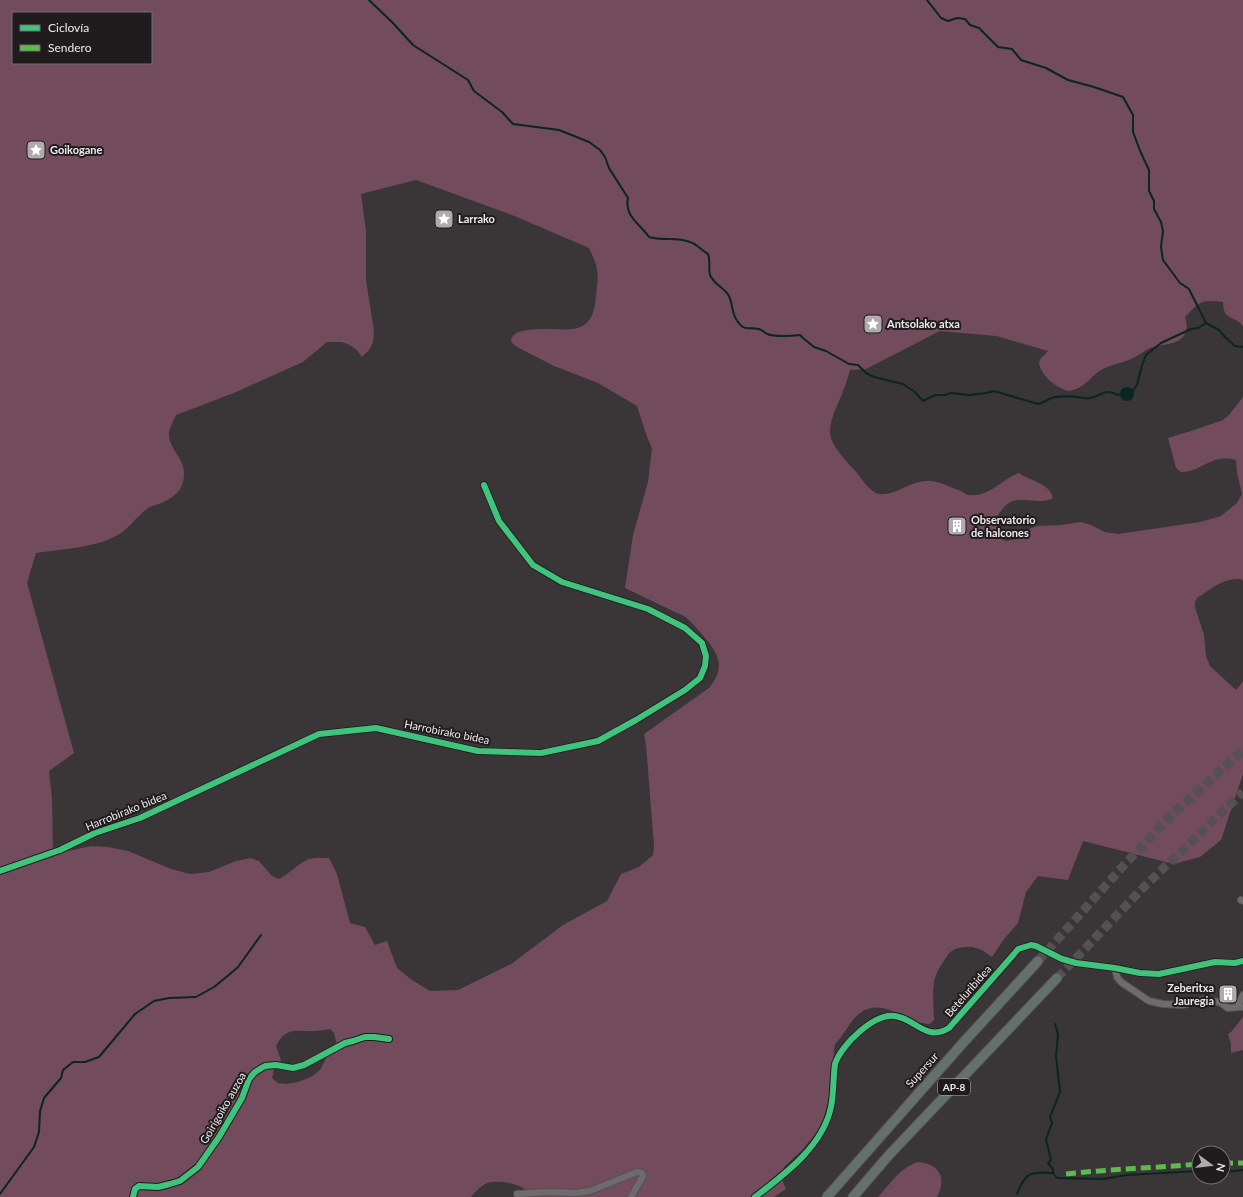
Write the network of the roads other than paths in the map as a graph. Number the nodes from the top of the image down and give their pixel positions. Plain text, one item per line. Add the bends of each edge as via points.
1 (484, 485) dead end
2 (0, 871) edge
3 (1243, 961) edge
4 (1038, 962) tunnel mouth
5 (1115, 968) junction
6 (1057, 978) tunnel mouth
7 (1243, 994) edge
8 (1241, 1007) edge
9 (389, 1039) dead end
10 (517, 1194) dead end
11 (134, 1197) edge
12 (631, 1197) edge
13 (755, 1197) edge
14 (827, 1197) edge
15 (853, 1197) edge

1 - 2 street, Harrobirako bidea via 499,521 533,565 562,582 648,609 685,628 702,643 706,666 700,678 685,690 598,741 541,753 478,751 376,728 319,734 140,818
3 - 5 street, Beteluribidea via 1215,962 1159,974
4 - 14 highway, Supersur / AP-8
5 - 8 street via 1117,977 1122,982 1149,1000 1183,1005 1202,1000 1220,1002 1228,1008
5 - 13 street, Beteluribidea via 1076,963 1031,945 1018,949 943,1032 925,1031 894,1016 874,1022 858,1032 837,1057 831,1107 821,1134 778,1179
6 - 15 highway, AP-8 via 889,1155
7 - 8 street via 1239,1003
9 - 11 street, Goirigoiko auzoa via 365,1038 345,1043 304,1065 293,1068 266,1066 255,1072 219,1137 198,1167 180,1181 158,1187 139,1186 135,1189
10 - 12 street via 590,1191 637,1172 642,1173 641,1181

